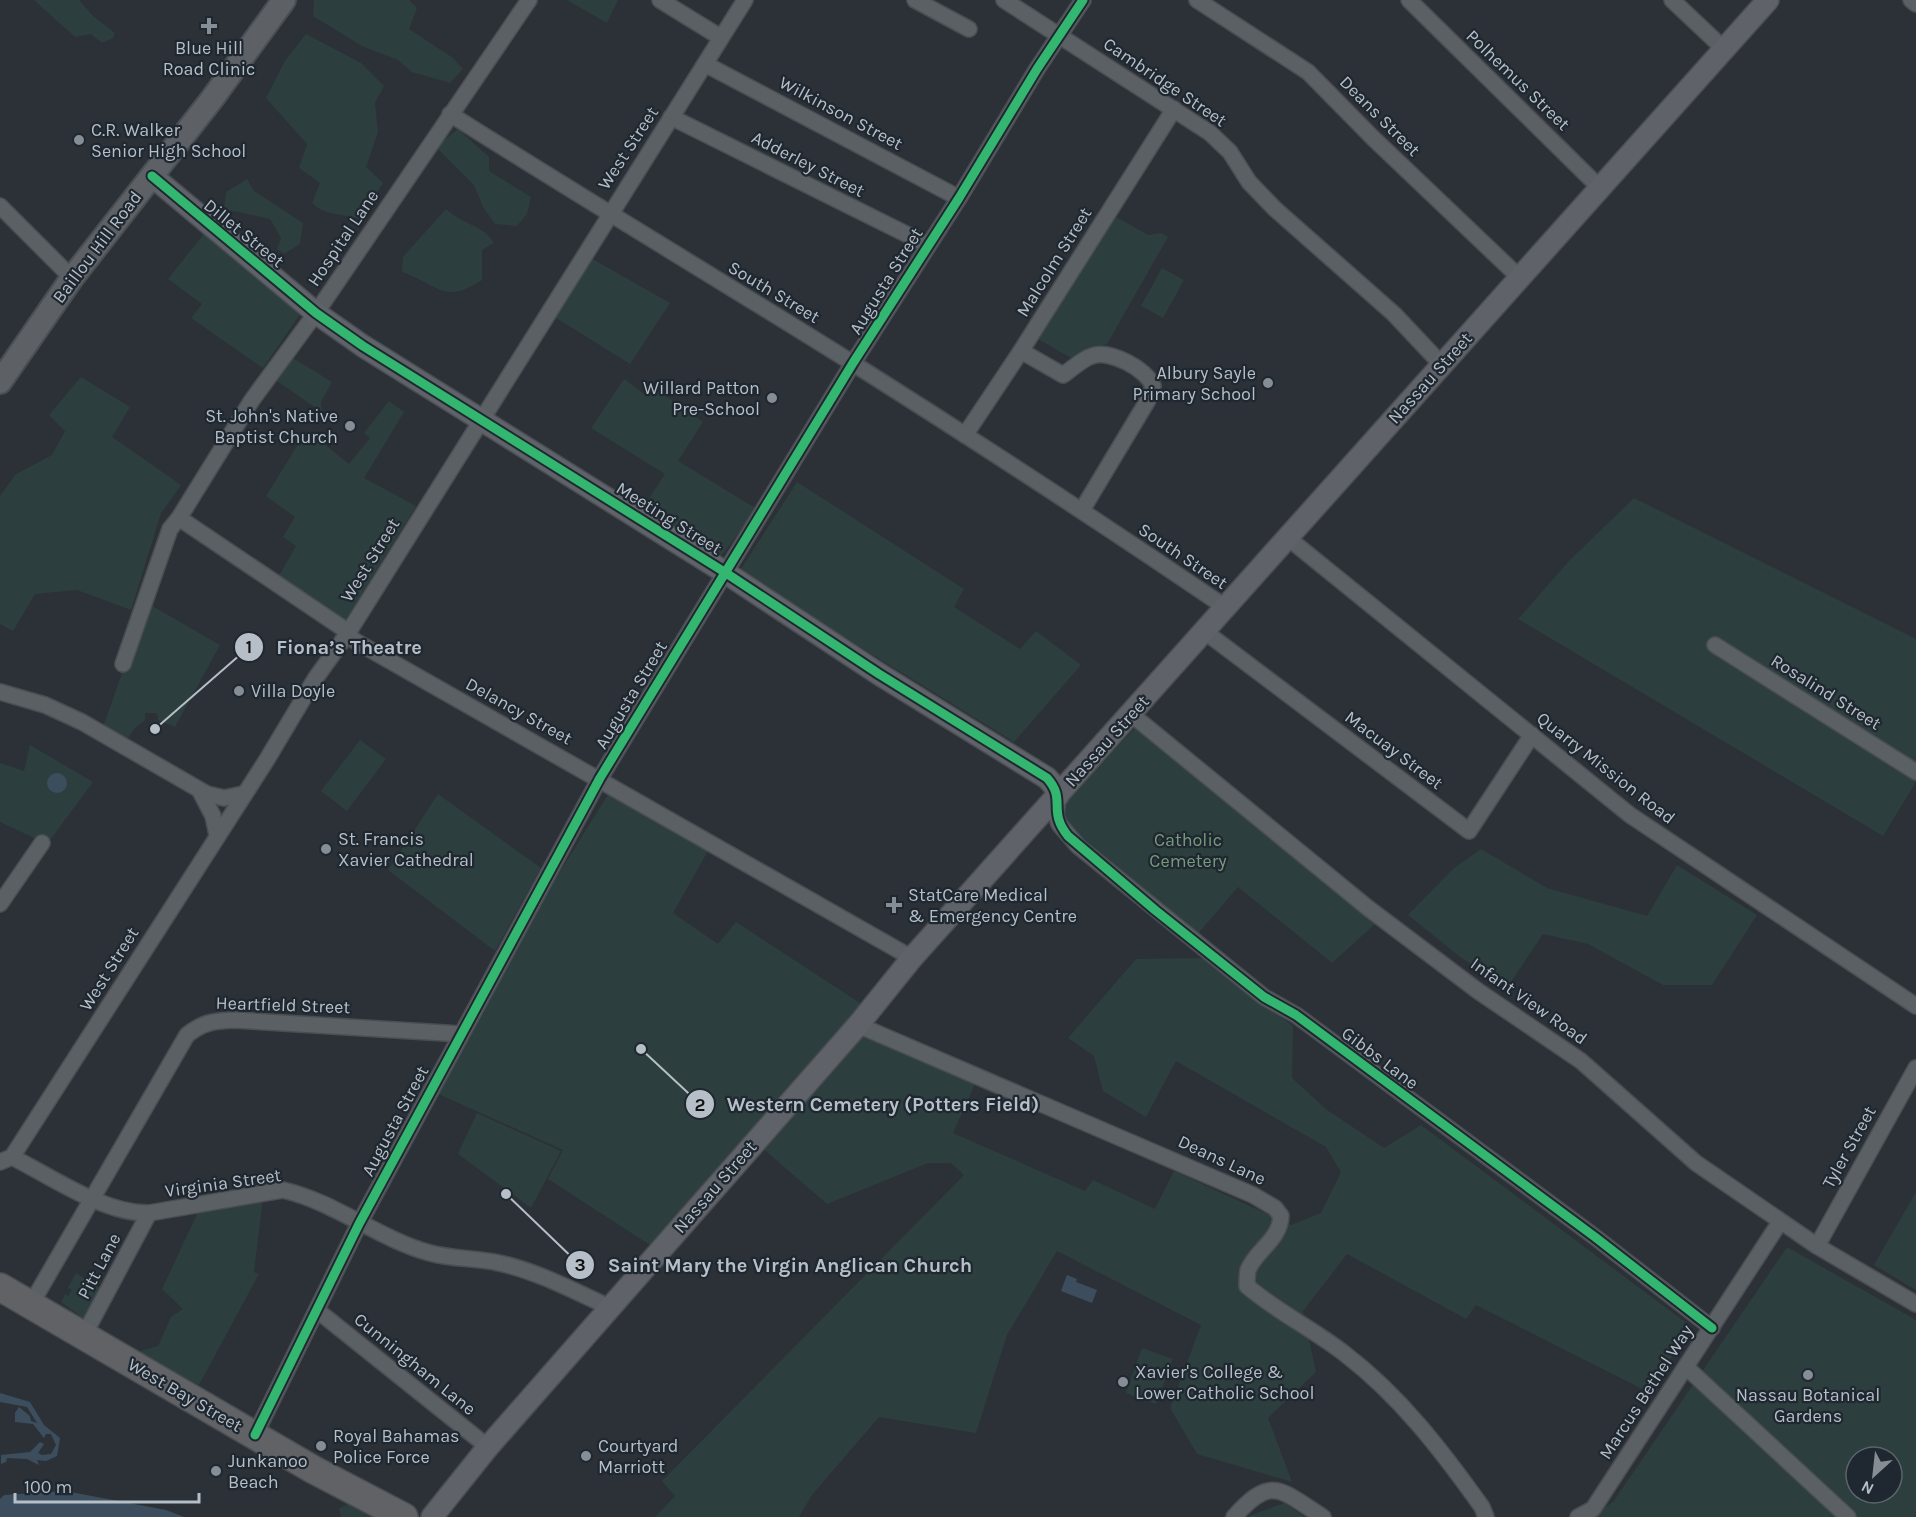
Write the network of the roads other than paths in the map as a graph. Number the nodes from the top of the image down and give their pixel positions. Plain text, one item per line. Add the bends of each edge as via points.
1 (284, 0) edge
2 (529, 0) edge
3 (660, 0) edge
4 (745, 0) edge
5 (915, 0) edge
6 (1004, 0) edge
7 (1083, 0) edge
8 (1197, 0) edge
9 (1409, 0) edge
10 (1672, 0) edge
11 (1768, 0) edge
12 (969, 29) dead end
13 (1060, 36) junction
14 (720, 38) junction
15 (1724, 49) junction
16 (705, 64) junction
17 (1174, 110) junction
18 (450, 114) junction
19 (671, 117) junction
20 (152, 176) junction
21 (1599, 187) junction
22 (959, 198) junction
23 (0, 206) edge
24 (608, 215) junction
25 (928, 245) junction
26 (72, 278) junction
27 (1520, 278) junction
28 (316, 313) junction
29 (1021, 351) junction
30 (853, 363) junction
31 (1442, 365) junction
32 (0, 382) edge
33 (480, 419) junction
34 (965, 435) junction
35 (1082, 510) junction
36 (179, 518) junction
37 (1288, 538) junction
38 (726, 573) junction
39 (1225, 607) junction
40 (1204, 631) junction
41 (348, 633) junction
42 (1715, 645) dead end
43 (123, 664) dead end
44 (0, 692) edge
45 (1131, 714) junction
46 (1533, 735) junction
47 (1916, 772) edge
48 (600, 778) junction
49 (200, 791) junction
50 (243, 794) junction
51 (1058, 796) junction
52 (217, 835) junction
53 (42, 843) dead end
54 (0, 904) edge
55 (912, 958) junction
56 (1916, 1006) edge
57 (858, 1025) junction
58 (461, 1034) junction
59 (1916, 1068) edge
60 (6, 1159) edge
61 (94, 1198) junction
62 (149, 1213) junction
63 (1780, 1221) junction
64 (359, 1224) junction
65 (1816, 1246) junction
66 (0, 1287) edge
67 (1916, 1304) edge
68 (30, 1306) junction
69 (609, 1307) junction
70 (318, 1311) junction
71 (1712, 1328) junction
72 (83, 1337) junction
73 (1686, 1367) junction
74 (255, 1435) junction
75 (488, 1447) junction
76 (1598, 1513) edge
77 (404, 1517) edge
78 (432, 1517) edge
79 (1234, 1517) edge
80 (1323, 1517) edge
81 (1486, 1517) edge
82 (1578, 1517) edge
83 (1848, 1517) edge

1 - 20 main road, Baillou Hill Road
2 - 18 street, Hospital Lane
3 - 14 street
4 - 14 street, West Street
5 - 12 street
6 - 13 street, Cambridge Street
7 - 13 street, Augusta Street
8 - 27 street, Deans Street via 1308,72
9 - 21 street, Polhemus Street
10 - 15 street
11 - 15 main road, Nassau Street
13 - 17 street, Cambridge Street
13 - 22 street, Augusta Street
14 - 16 street, West Street
15 - 21 main road, Nassau Street
16 - 19 street, West Street
16 - 22 street, Wilkinson Street
17 - 29 street, Malcolm Street
17 - 31 street, Cambridge Street via 1210,133 1230,152 1249,182 1275,209 1395,314
18 - 24 street, South Street
18 - 28 street, Hospital Lane
19 - 24 street, West Street
19 - 25 street, Adderley Street
20 - 26 main road, Baillou Hill Road
20 - 28 main road, Dillet Street
21 - 27 main road, Nassau Street
22 - 25 street, Augusta Street
23 - 26 street
24 - 30 street, South Street
24 - 33 street, West Street
25 - 30 street, Augusta Street
26 - 32 main road, Baillou Hill Road
27 - 31 main road, Nassau Street
28 - 33 main road, Meeting Street
28 - 36 street, Hospital Lane via 252,400
29 - 34 street, Malcolm Street
29 - 35 street via 1063,375 1092,355 1112,356 1150,378 1153,386 1148,400
30 - 34 street, South Street
30 - 38 street, Augusta Street
31 - 37 main road, Nassau Street
33 - 38 main road, Meeting Street
33 - 41 street, West Street
34 - 35 street, South Street
35 - 39 street, South Street
36 - 41 street, Delancy Street
36 - 43 street, Hospital Lane via 170,529
37 - 39 main road, Nassau Street
37 - 46 street, Quarry Mission Road
38 - 48 street, Augusta Street
38 - 51 main road, Meeting Street via 1047,778
39 - 40 main road, Nassau Street
40 - 45 main road, Nassau Street
40 - 46 street, Macuay Street via 1469,831
41 - 48 street, Delancy Street via 355,641
41 - 50 street, West Street
42 - 47 street, Rosalind Street
44 - 49 street via 45,705 82,722
45 - 51 main road, Nassau Street
45 - 63 street, Infant View Road via 1374,913 1581,1061 1696,1163
46 - 56 street, Quarry Mission Road via 1666,840
48 - 55 street, Delancy Street
48 - 58 street, Augusta Street
49 - 50 street via 225,798
49 - 52 street via 213,816
50 - 52 street, West Street
51 - 55 main road, Nassau Street
51 - 71 street, Gibbs Lane via 1056,815 1068,836 1155,910 1264,997 1296,1015
52 - 60 street, West Street
53 - 54 street
55 - 57 main road, Nassau Street
57 - 69 main road, Nassau Street
57 - 81 street, Deans Lane via 1253,1194 1275,1208 1281,1216 1280,1224 1248,1270 1247,1286 1345,1353 1383,1386 1440,1448
58 - 61 street, Heartfield Street via 234,1020 198,1025 187,1035
58 - 64 street, Augusta Street
59 - 65 street, Tyler Street
60 - 61 street, Virginia Street
61 - 62 street, Virginia Street via 119,1210
61 - 68 street
62 - 64 street, Virginia Street via 283,1190 305,1196
62 - 72 street, Pitt Lane
63 - 65 street, Infant View Road
63 - 71 street, Marcus Bethel Way
64 - 69 street, Virginia Street via 430,1253 500,1263
64 - 70 street, Augusta Street
65 - 67 street, Infant View Road
66 - 68 highway, West Bay Street
68 - 72 highway, West Bay Street
69 - 75 main road, Nassau Street
70 - 74 street, Augusta Street
70 - 75 street, Cunningham Lane
71 - 73 street, Marcus Bethel Way
72 - 74 highway, West Bay Street
73 - 76 street, Marcus Bethel Way
73 - 83 street
74 - 77 highway, West Bay Street
75 - 78 main road, Nassau Street
76 - 82 street, Marcus Bethel Way
79 - 80 street via 1252,1497 1262,1491 1279,1490

